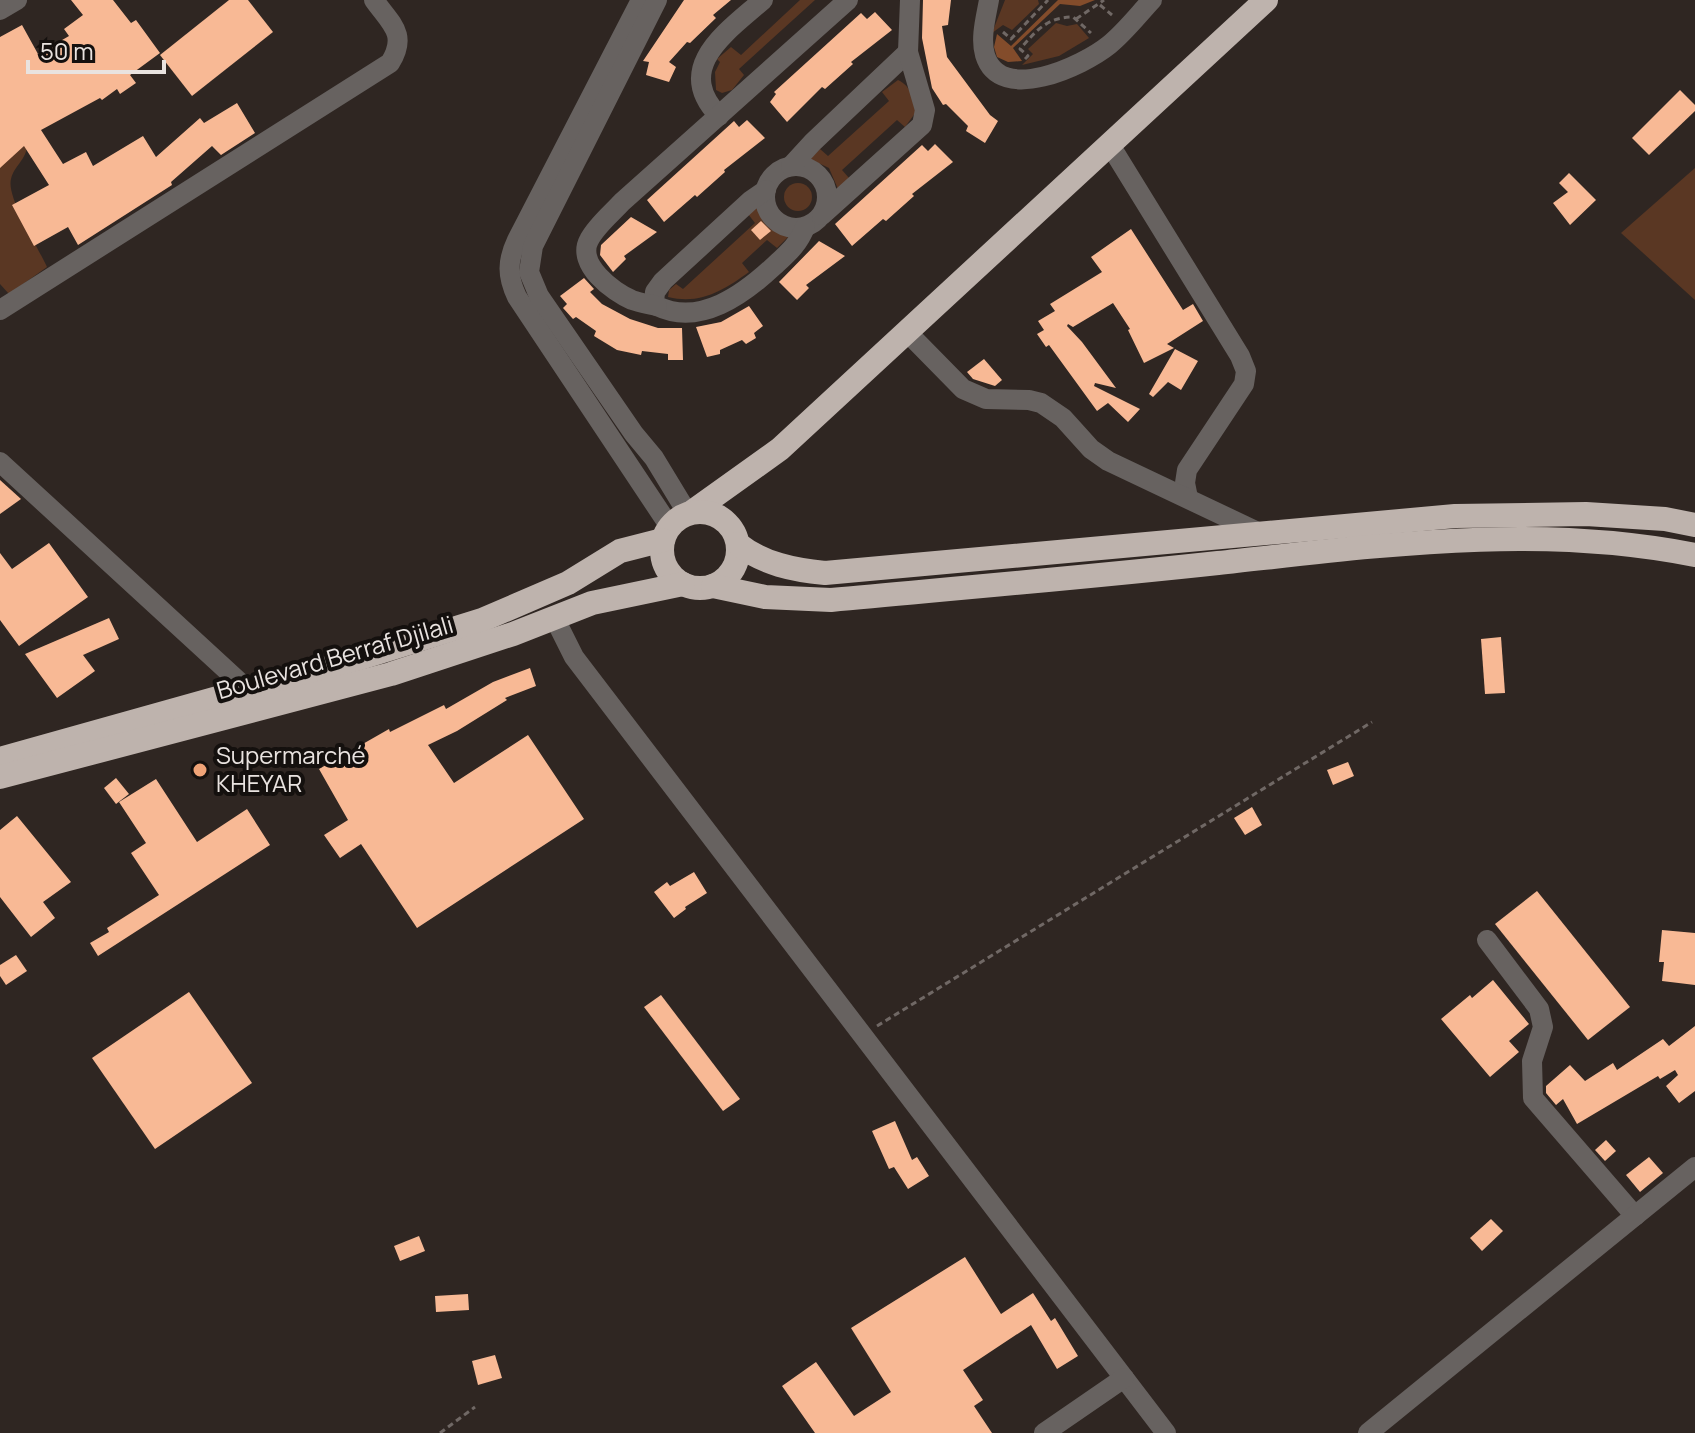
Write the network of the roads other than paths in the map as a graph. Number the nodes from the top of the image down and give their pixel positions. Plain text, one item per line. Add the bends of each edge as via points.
1 (17, 0) edge
2 (374, 0) edge
3 (641, 0) edge
4 (657, 0) edge
5 (763, 0) edge
6 (848, 0) edge
7 (910, 0) edge
8 (989, 0) edge
9 (1152, 0) edge
10 (1266, 0) edge
11 (0, 10) edge
12 (908, 52) junction
13 (719, 116) junction
14 (1110, 145) junction
15 (791, 166) junction
16 (766, 190) junction
17 (814, 221) junction
18 (3, 303) edge
19 (657, 306) junction
20 (908, 333) junction
21 (625, 439) junction
22 (0, 462) edge
23 (1188, 498) junction
24 (1695, 510) edge
25 (1455, 516) junction
26 (678, 523) junction
27 (1695, 525) edge
28 (1262, 534) junction
29 (738, 544) junction
30 (1695, 555) edge
31 (683, 584) junction
32 (713, 586) junction
33 (554, 617) junction
34 (246, 688) junction
35 (0, 759) edge
36 (0, 777) edge
37 (1487, 940) dead end
38 (1695, 1167) edge
39 (1635, 1216) junction
40 (1124, 1378) junction
41 (1044, 1433) edge
42 (1166, 1433) edge
43 (1368, 1433) edge

1 - 11 street
2 - 18 street via 399,34 399,49 390,63
3 - 21 street via 510,254 508,268 517,297
4 - 21 street via 529,259 532,285
5 - 13 street via 712,46 705,59 702,88
6 - 13 street
7 - 12 street
8 - 9 street via 984,54 1001,76 1026,79 1053,75 1082,62 1104,48
10 - 14 highway
12 - 15 street
12 - 17 street via 925,110 922,125
13 - 19 street via 622,202 589,240 590,265 607,283 633,300
14 - 20 highway
14 - 23 street via 1246,371 1244,384 1187,470
15 - 16 street via 775,174
15 - 17 street via 810,168 823,181 828,198
16 - 17 street via 771,216 787,227
16 - 19 street via 663,281 655,292
17 - 19 street via 794,248 737,297 706,309
20 - 23 street via 963,389 986,399 1041,403 1108,461
20 - 26 highway via 780,449
21 - 26 street via 654,458
22 - 34 street
23 - 28 street
24 - 25 highway via 1567,500 1513,502
25 - 27 highway via 1586,514
25 - 28 highway
26 - 29 highway via 713,514 730,526
26 - 31 highway via 663,560
26 - 34 highway, Boulevard Berraf Djilali via 568,583 482,620
28 - 29 highway via 825,573 788,569
29 - 32 highway via 730,574
30 - 32 highway via 1606,543 1503,538 831,600 765,597
31 - 32 highway
31 - 33 highway, Boulevard Berraf Djilali via 614,597
33 - 36 highway, Boulevard Berraf Djilali via 391,674
33 - 40 street via 574,657
34 - 35 highway, Boulevard Berraf Djilali
37 - 39 street via 1539,1009 1543,1027 1532,1061 1533,1098
38 - 39 street
39 - 43 street
40 - 41 street
40 - 42 street

